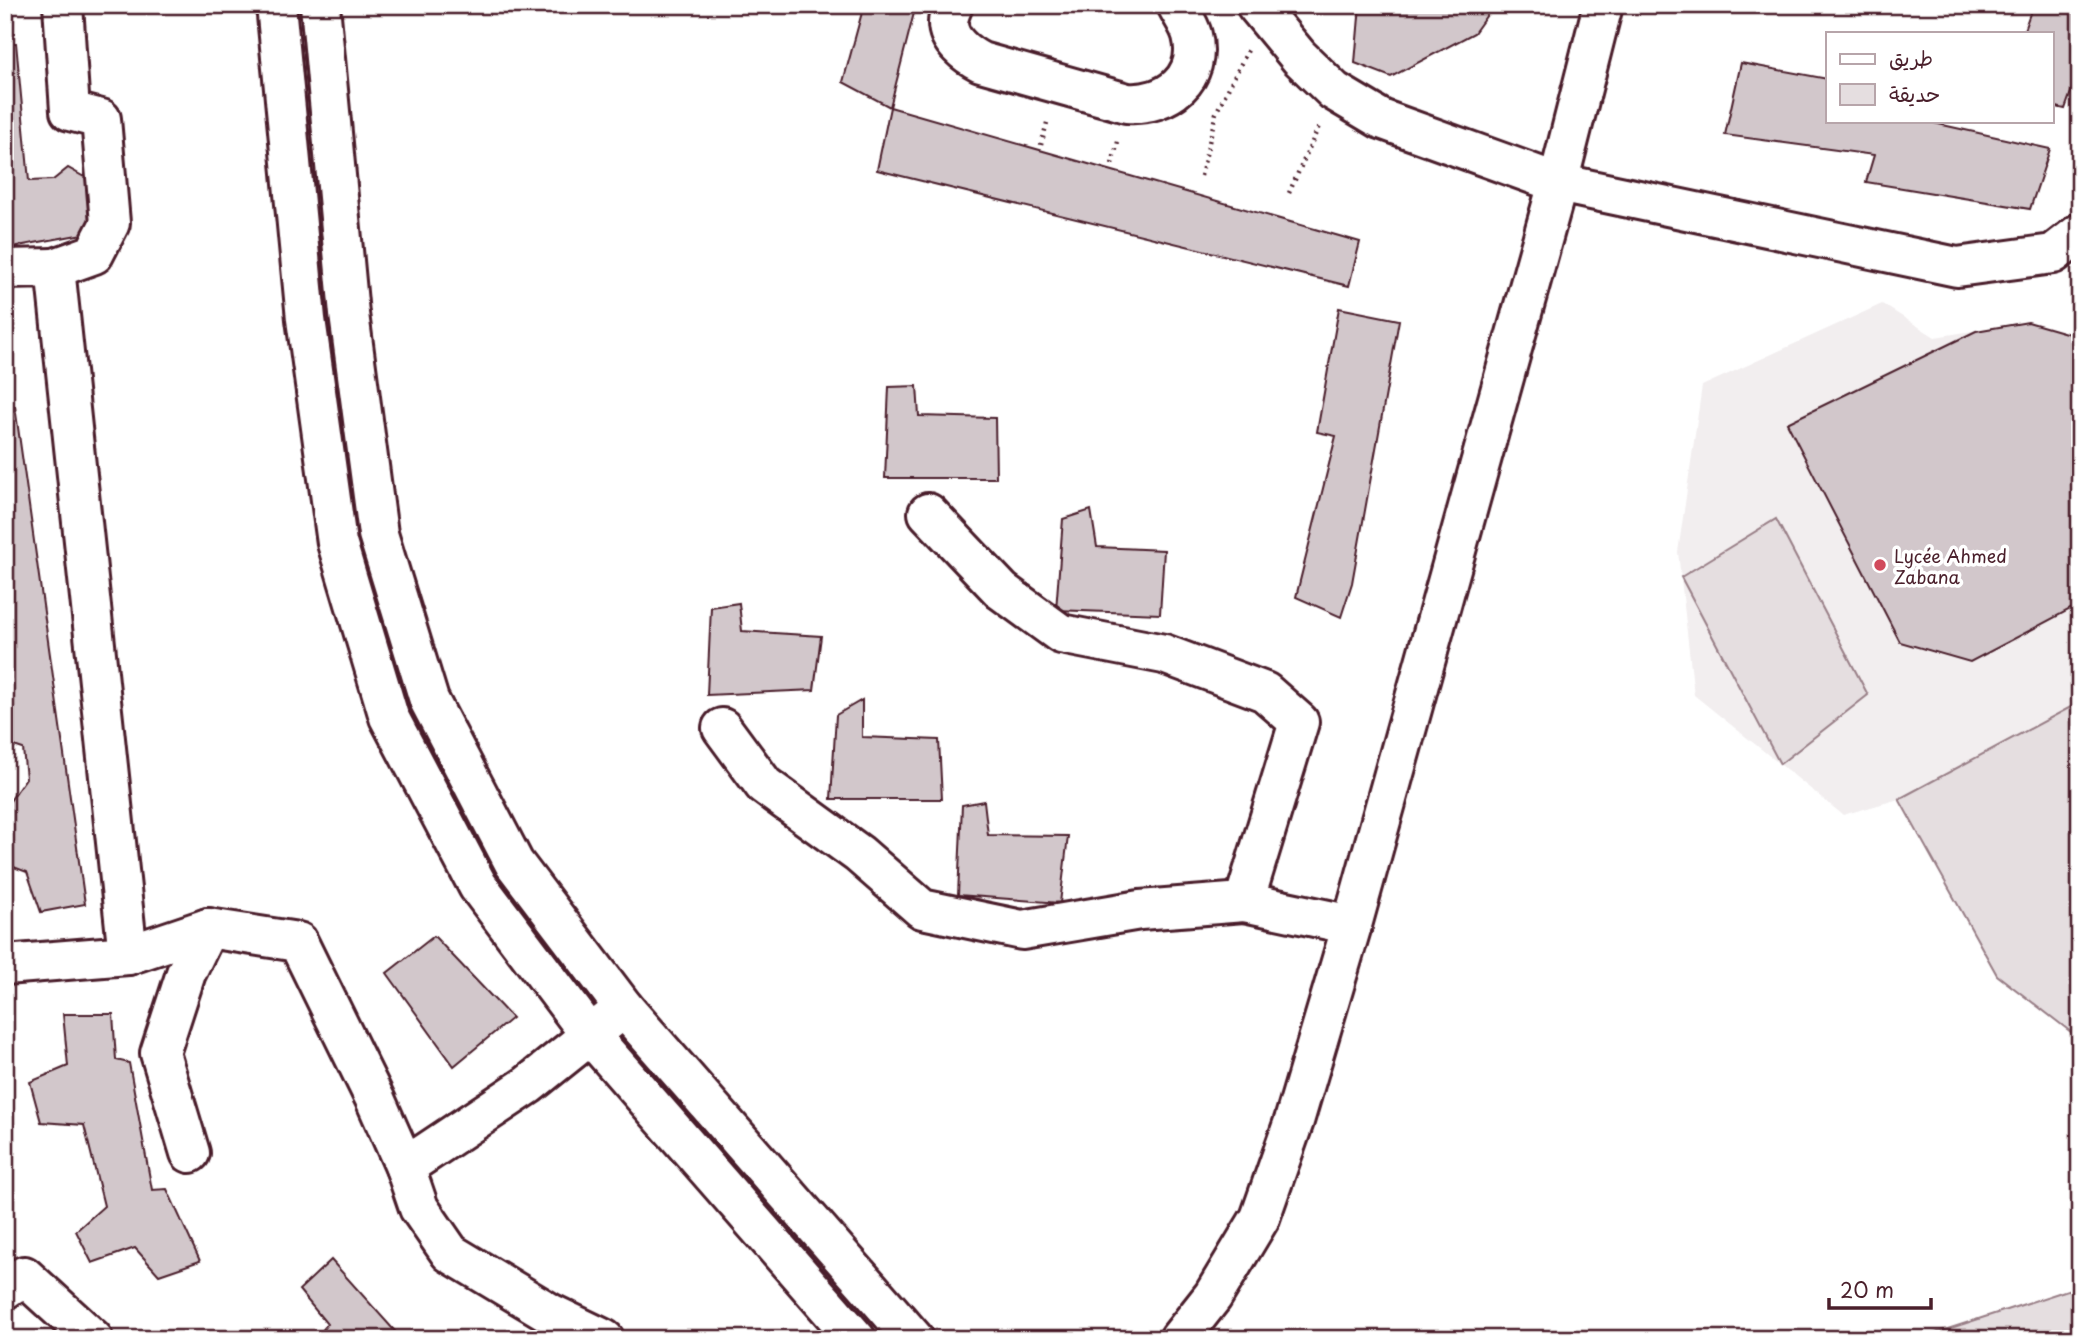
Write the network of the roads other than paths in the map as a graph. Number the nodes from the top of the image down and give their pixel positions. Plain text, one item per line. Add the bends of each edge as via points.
1 (63, 5) edge
2 (276, 5) edge
3 (320, 5) edge
4 (953, 5) edge
5 (1177, 5) edge
6 (1256, 5) edge
7 (1603, 5) edge
8 (1558, 183) junction
9 (2080, 233) edge
10 (55, 268) junction
11 (5, 269) edge
12 (928, 513) dead end
13 (722, 728) dead end
14 (1244, 902) junction
15 (1352, 925) junction
16 (208, 928) junction
17 (128, 955) junction
18 (5, 965) edge
19 (624, 1008) junction
20 (591, 1036) junction
21 (190, 1153) dead end
22 (405, 1167) junction
23 (12, 1272) edge
24 (1213, 1296) junction
25 (93, 1339) edge
26 (604, 1339) edge
27 (856, 1339) edge
28 (914, 1339) edge
29 (1158, 1339) edge
30 (1179, 1339) edge

1 - 10 street via 70,111 101,119 110,223 94,254
2 - 20 street via 306,319 337,543 388,717 478,886
3 - 19 street via 349,314 378,534 429,700 514,863
4 - 5 street via 948,22 951,33 968,55 981,62 1142,104 1172,93 1190,68 1192,37
6 - 8 street via 1334,91 1381,119
7 - 8 street
8 - 9 street via 1957,267 2053,254
8 - 15 street
10 - 11 street
10 - 17 street
12 - 14 street via 1002,591 1061,634 1164,654 1265,692 1299,722
13 - 14 street via 764,785 859,854 922,909 1022,930 1140,910
14 - 15 street
15 - 24 street via 1260,1218
16 - 17 street
16 - 21 street via 186,973 160,1053
16 - 22 street via 298,942
17 - 18 street
19 - 20 street
19 - 28 street
20 - 22 street via 528,1085
20 - 27 street
22 - 26 street via 419,1208 450,1253 550,1313
23 - 25 street
24 - 29 street
24 - 30 street

